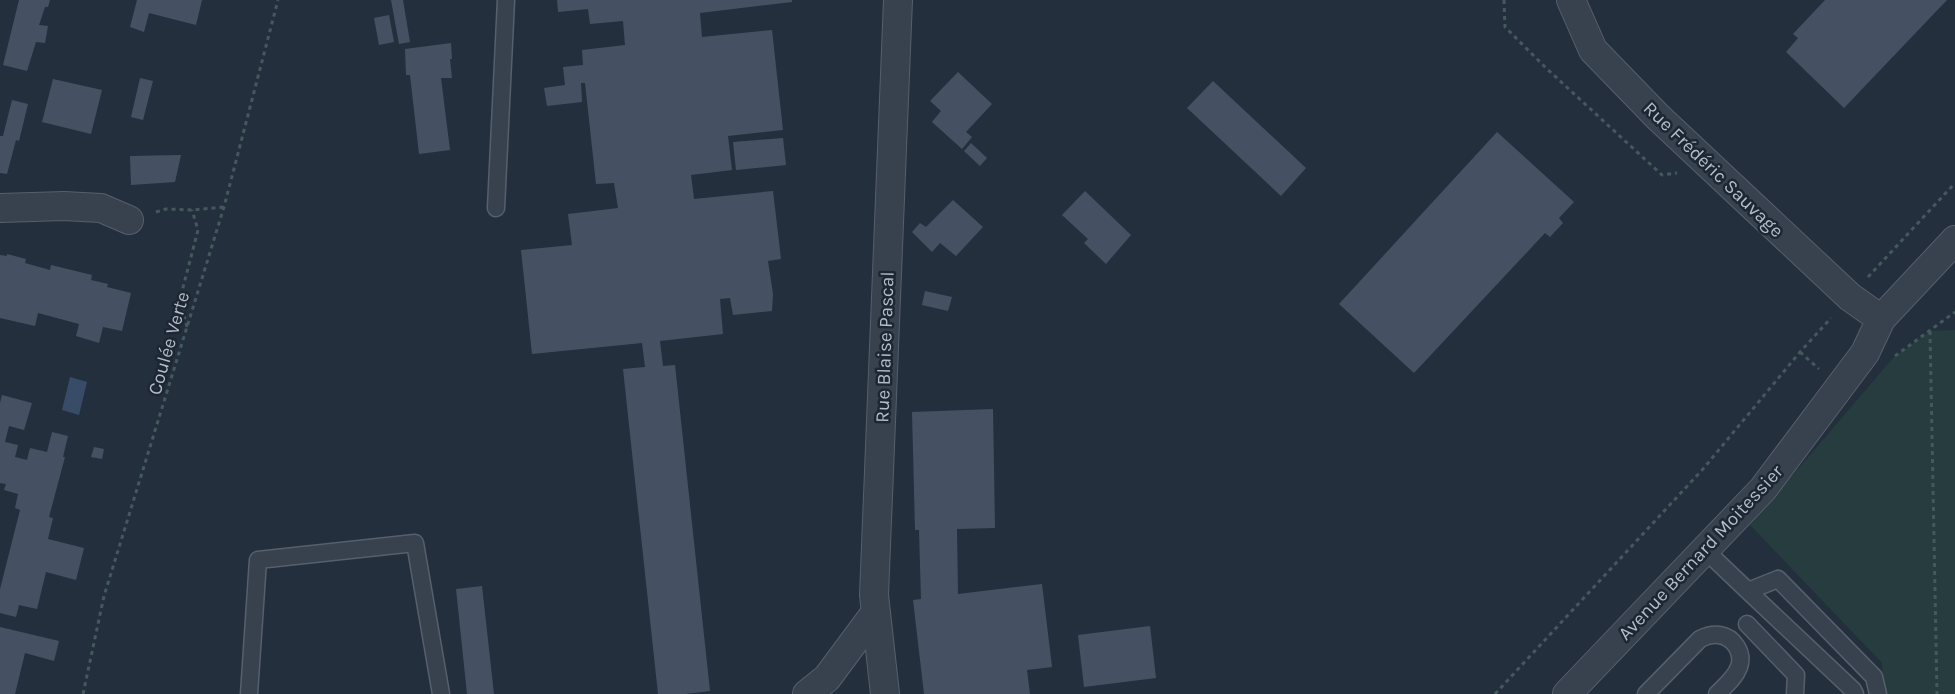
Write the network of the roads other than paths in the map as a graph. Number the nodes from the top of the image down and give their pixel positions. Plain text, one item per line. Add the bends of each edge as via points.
1 (506, 0) edge
2 (898, 0) edge
3 (1571, 0) edge
4 (0, 208) edge
5 (496, 208) dead end
6 (129, 220) road end
7 (1955, 240) edge
8 (1881, 319) junction
9 (1705, 550) junction
10 (1748, 591) junction
11 (876, 612) junction
12 (1747, 624) junction
13 (1736, 645) junction
14 (249, 694) edge
15 (441, 694) edge
16 (807, 694) edge
17 (885, 694) edge
18 (1567, 694) edge
19 (1646, 694) edge
20 (1717, 694) edge
21 (1795, 694) edge
22 (1855, 694) edge
23 (1878, 694) edge

1 - 5 lane
2 - 11 street, Rue Blaise Pascal via 874,596
3 - 8 street, Rue Frédéric Sauvage via 1593,50 1658,118 1850,298
4 - 6 street via 102,208
7 - 8 street, Avenue Bernard Moitessier
8 - 9 street, Avenue Bernard Moitessier via 1864,353 1816,420 1763,489
9 - 10 lane
9 - 18 street, Avenue Bernard Moitessier
10 - 12 lane
10 - 22 lane
10 - 23 lane via 1778,579 1874,677
11 - 16 street via 827,678
11 - 17 street, Rue Blaise Pascal
12 - 13 lane
12 - 21 lane via 1796,675
13 - 19 lane via 1719,635 1700,639
13 - 20 lane via 1740,664 1736,674
14 - 15 lane via 258,560 415,543

